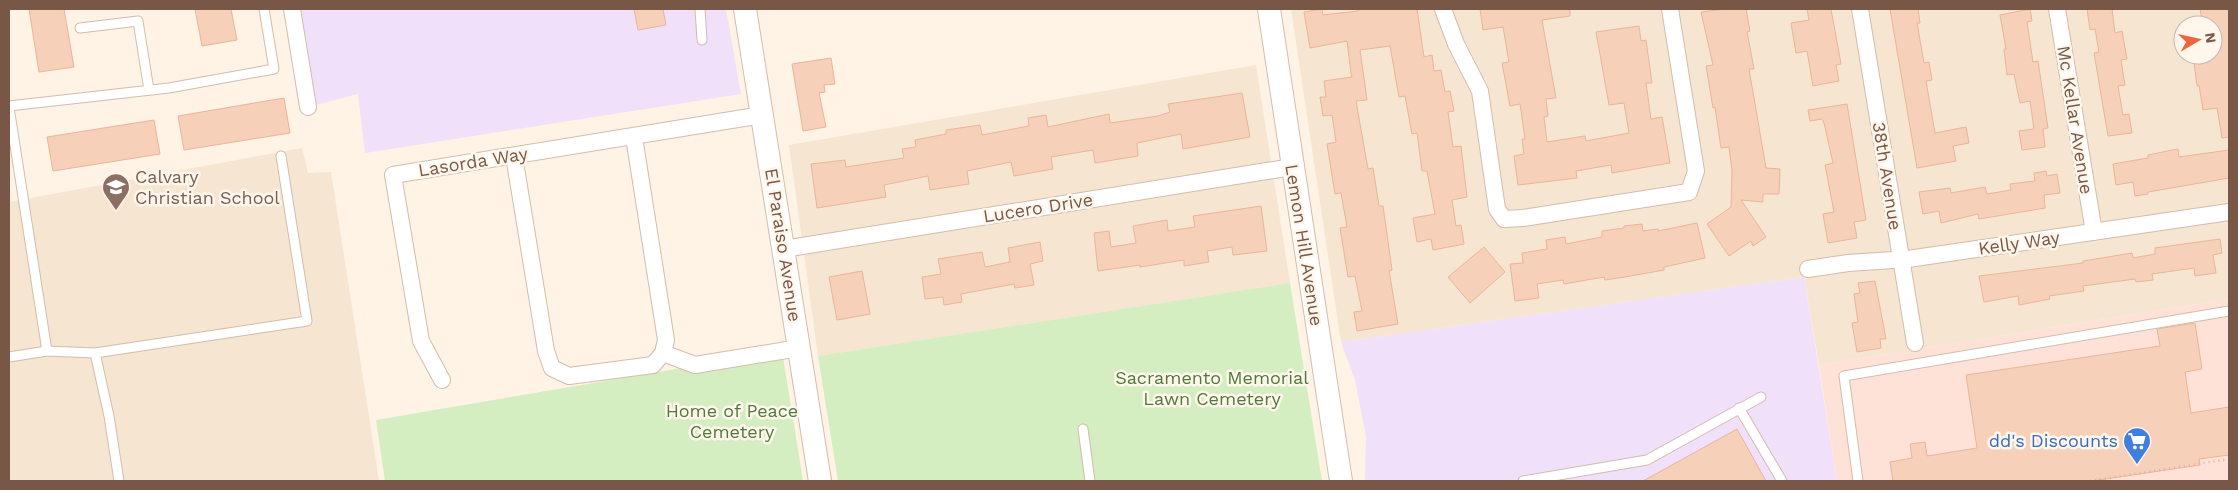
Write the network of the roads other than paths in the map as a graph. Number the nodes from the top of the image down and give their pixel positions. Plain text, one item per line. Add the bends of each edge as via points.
1 (264, 9) edge
2 (292, 9) edge
3 (700, 9) edge
4 (745, 9) edge
5 (1269, 9) edge
6 (1443, 9) edge
7 (1670, 9) edge
8 (1860, 9) edge
9 (2057, 9) edge
10 (80, 28) dead end
11 (702, 40) dead end
12 (149, 90) junction
13 (9, 106) edge
14 (308, 107) dead end
15 (762, 115) junction
16 (634, 137) junction
17 (281, 156) dead end
18 (514, 156) junction
19 (1292, 166) junction
20 (2229, 212) edge
21 (2094, 232) junction
22 (784, 249) junction
23 (1900, 260) junction
24 (1808, 269) dead end
25 (2229, 311) edge
26 (1915, 343) dead end
27 (799, 348) junction
28 (46, 351) junction
29 (95, 353) junction
30 (663, 353) junction
31 (9, 357) edge
32 (442, 380) dead end
33 (1760, 397) dead end
34 (1739, 408) junction
35 (1083, 429) dead end
36 (119, 481) edge
37 (820, 481) edge
38 (1090, 481) edge
39 (1341, 481) edge
40 (1523, 481) edge
41 (1782, 481) edge
42 (1858, 481) edge

1 - 12 lane via 274,69
2 - 14 street
3 - 11 lane
4 - 15 street, El Paraiso Avenue
5 - 19 street, Lemon Hill Avenue
6 - 7 street via 1456,44 1480,91 1498,209 1504,219 1689,192 1696,171
8 - 23 street, 38th Avenue
9 - 21 street, Mc Kellar Avenue
10 - 12 lane via 138,21
12 - 13 lane
13 - 28 lane
15 - 16 street, Lasorda Way
15 - 22 street, El Paraiso Avenue
16 - 18 street, Lasorda Way
16 - 30 street via 666,340
17 - 29 lane via 307,321
18 - 30 street via 546,351 552,368 569,376 594,373 653,364
18 - 32 street, Lasorda Way via 393,176 421,341
19 - 22 street, Lucero Drive
19 - 39 street, Lemon Hill Avenue
20 - 21 street, Kelly Way
21 - 23 street, Kelly Way
22 - 27 street, El Paraiso Avenue
23 - 24 street, Kelly Way
23 - 26 street, 38th Avenue
25 - 42 lane via 1844,376
27 - 30 street via 695,365
27 - 37 street, El Paraiso Avenue
28 - 29 lane
28 - 31 lane
29 - 36 lane
33 - 34 lane
34 - 40 lane via 1647,460
34 - 41 lane
35 - 38 lane

